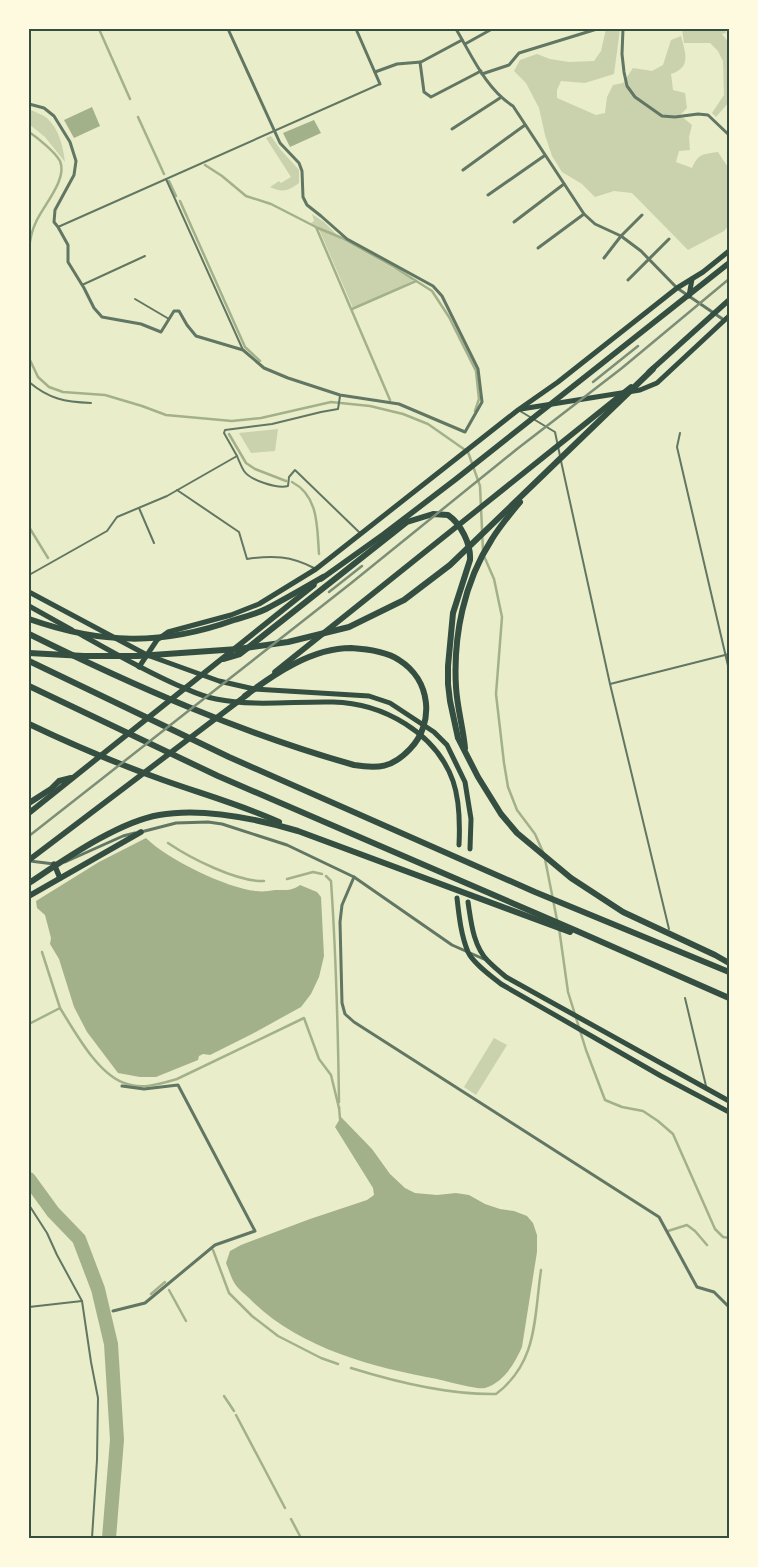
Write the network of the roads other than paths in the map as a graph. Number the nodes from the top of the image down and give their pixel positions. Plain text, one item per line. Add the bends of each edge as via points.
1 (228, 29) edge
2 (356, 29) edge
3 (456, 29) edge
4 (492, 29) edge
5 (598, 29) edge
6 (623, 29) edge
7 (464, 42) junction
8 (420, 62) junction
9 (375, 72) junction
10 (482, 72) junction
11 (380, 84) joint
12 (500, 98) junction
13 (29, 104) edge
14 (525, 125) junction
15 (452, 129) dead end
16 (274, 131) junction
17 (729, 135) edge
18 (544, 156) junction
19 (463, 170) dead end
20 (166, 178) junction
21 (564, 184) junction
22 (488, 195) dead end
23 (584, 214) junction
24 (642, 215) dead end
25 (514, 222) dead end
26 (58, 227) junction
27 (621, 236) junction
28 (669, 239) dead end
29 (538, 248) dead end
30 (729, 251) edge
31 (145, 256) dead end
32 (604, 258) dead end
33 (649, 258) junction
34 (729, 262) edge
35 (692, 279) junction
36 (628, 280) dead end
37 (82, 284) junction
38 (677, 288) junction
39 (689, 297) junction
40 (135, 298) dead end
41 (729, 300) edge
42 (729, 316) edge
43 (169, 319) junction
44 (724, 321) junction
45 (243, 350) junction
46 (654, 369) junction
47 (29, 382) edge
48 (340, 396) junction
49 (539, 396) junction
50 (92, 403) dead end
51 (540, 406) junction
52 (518, 410) junction
53 (680, 433) dead end
54 (237, 456) junction
55 (535, 482) junction
56 (177, 490) junction
57 (139, 508) junction
58 (362, 534) junction
59 (154, 543) dead end
60 (316, 569) junction
61 (29, 575) edge
62 (323, 578) junction
63 (29, 592) edge
64 (29, 606) edge
65 (29, 619) edge
66 (29, 634) edge
67 (29, 653) edge
68 (729, 654) edge
69 (147, 655) junction
70 (726, 655) junction
71 (223, 658) junction
72 (29, 661) edge
73 (139, 667) junction
74 (729, 670) edge
75 (610, 684) junction
76 (29, 686) edge
77 (245, 696) junction
78 (29, 724) edge
79 (467, 756) junction
80 (72, 778) junction
81 (29, 803) edge
82 (29, 813) edge
83 (298, 831) junction
84 (141, 832) junction
85 (460, 845) dead end
86 (470, 849) dead end
87 (29, 860) edge
88 (54, 864) junction
89 (354, 877) junction
90 (60, 878) junction
91 (29, 883) edge
92 (29, 896) edge
93 (457, 898) dead end
94 (468, 902) dead end
95 (541, 918) junction
96 (669, 929) dead end
97 (468, 953) junction
98 (487, 960) junction
99 (729, 962) edge
100 (729, 972) edge
101 (685, 998) dead end
102 (729, 998) edge
103 (122, 1086) dead end
104 (706, 1089) junction
105 (729, 1101) edge
106 (729, 1112) edge
107 (29, 1205) edge
108 (82, 1300) junction
109 (29, 1307) edge
110 (729, 1307) edge
111 (113, 1311) dead end
112 (92, 1538) edge

1 - 16 street
2 - 9 street
3 - 7 street
4 - 7 street
5 - 10 street via 519,53 508,65
6 - 17 street via 626,86 635,97 662,116 708,115
7 - 8 street
7 - 10 street
8 - 9 street via 397,64
8 - 10 street via 424,92 431,97
9 - 11 street
10 - 12 street
11 - 16 lane
12 - 14 street via 512,106
12 - 15 street
13 - 26 street via 44,108 54,116 70,142 76,160 74,174 55,210 54,222
14 - 18 street
14 - 19 street
16 - 20 lane
16 - 48 street via 280,143 299,163 307,206 347,239 434,286 442,296 478,369 482,402 465,432 398,404
18 - 21 street
18 - 22 street
20 - 26 lane
20 - 45 lane
21 - 23 street
21 - 25 street
23 - 27 street via 595,224
23 - 29 street
24 - 27 street
26 - 37 street via 68,245 68,262
27 - 32 street
27 - 33 street
28 - 33 street
30 - 35 main road
31 - 37 lane
33 - 36 street
33 - 38 street
34 - 62 main road via 449,485
35 - 38 main road
35 - 39 main road
37 - 43 street via 102,317 141,324 161,332
38 - 39 street
38 - 49 main road
39 - 44 street
40 - 43 lane
41 - 46 main road
42 - 44 main road
43 - 45 street via 178,310 196,336
44 - 51 main road via 657,383 640,390
45 - 48 street via 264,368
46 - 55 highway
46 - 77 main road
47 - 50 lane via 41,393 60,400
48 - 54 lane via 338,409 272,424 225,430 224,434
49 - 51 main road via 536,401
49 - 52 main road
51 - 52 main road
52 - 58 main road
52 - 75 lane via 555,432
53 - 70 lane via 677,447
54 - 56 lane
54 - 58 lane via 244,472 253,479 282,487 288,486 289,477 295,470
55 - 67 highway via 450,565 404,600 349,627 288,642 189,653 84,656
55 - 79 highway via 491,540 479,562 459,624 456,689
56 - 57 lane
56 - 60 lane via 238,532 247,559 270,555 292,558
57 - 59 lane
57 - 61 lane via 117,517 107,532
58 - 60 main road
60 - 69 main road via 259,604 168,632 157,640
62 - 65 highway via 264,610 180,636 105,638
62 - 71 main road
63 - 69 main road
64 - 73 main road
66 - 77 highway via 101,670 230,724 368,768 383,767 397,760 416,743 426,721 422,688 408,667 382,653 350,648 325,652 291,666
68 - 70 lane
69 - 73 main road
69 - 86 main road via 254,690 369,696 390,703 434,732 447,745 464,782 470,819
70 - 74 lane
70 - 75 lane
71 - 79 highway via 240,654 407,522 433,514 448,515 465,536 471,554 453,613 448,666 452,710 458,738
71 - 80 main road
72 - 100 highway via 228,757 481,869
73 - 85 main road via 214,699 253,704 335,702 375,710 400,720 421,735 440,755 457,800
75 - 96 lane
76 - 95 highway via 218,776
77 - 87 main road
78 - 83 highway via 81,748 262,814
79 - 99 highway via 500,814 571,878 623,912
80 - 81 highway via 59,781
80 - 82 main road
83 - 91 highway via 224,815 160,815 111,832
83 - 95 highway via 480,900
84 - 88 street
84 - 89 street via 176,823 222,824 287,845
84 - 90 main road
87 - 88 street
88 - 90 main road
89 - 97 street
89 - 110 street via 342,905 340,922 345,1014 659,1217 696,1287 714,1292
90 - 92 main road
93 - 97 main road
94 - 98 main road via 478,947
95 - 102 highway
97 - 98 street
97 - 106 main road via 502,984
98 - 104 main road via 506,977
101 - 104 lane
103 - 111 street via 144,1090 178,1085 255,1232 214,1245 145,1303
104 - 105 main road
107 - 108 lane
108 - 109 lane
108 - 112 lane via 98,1398

